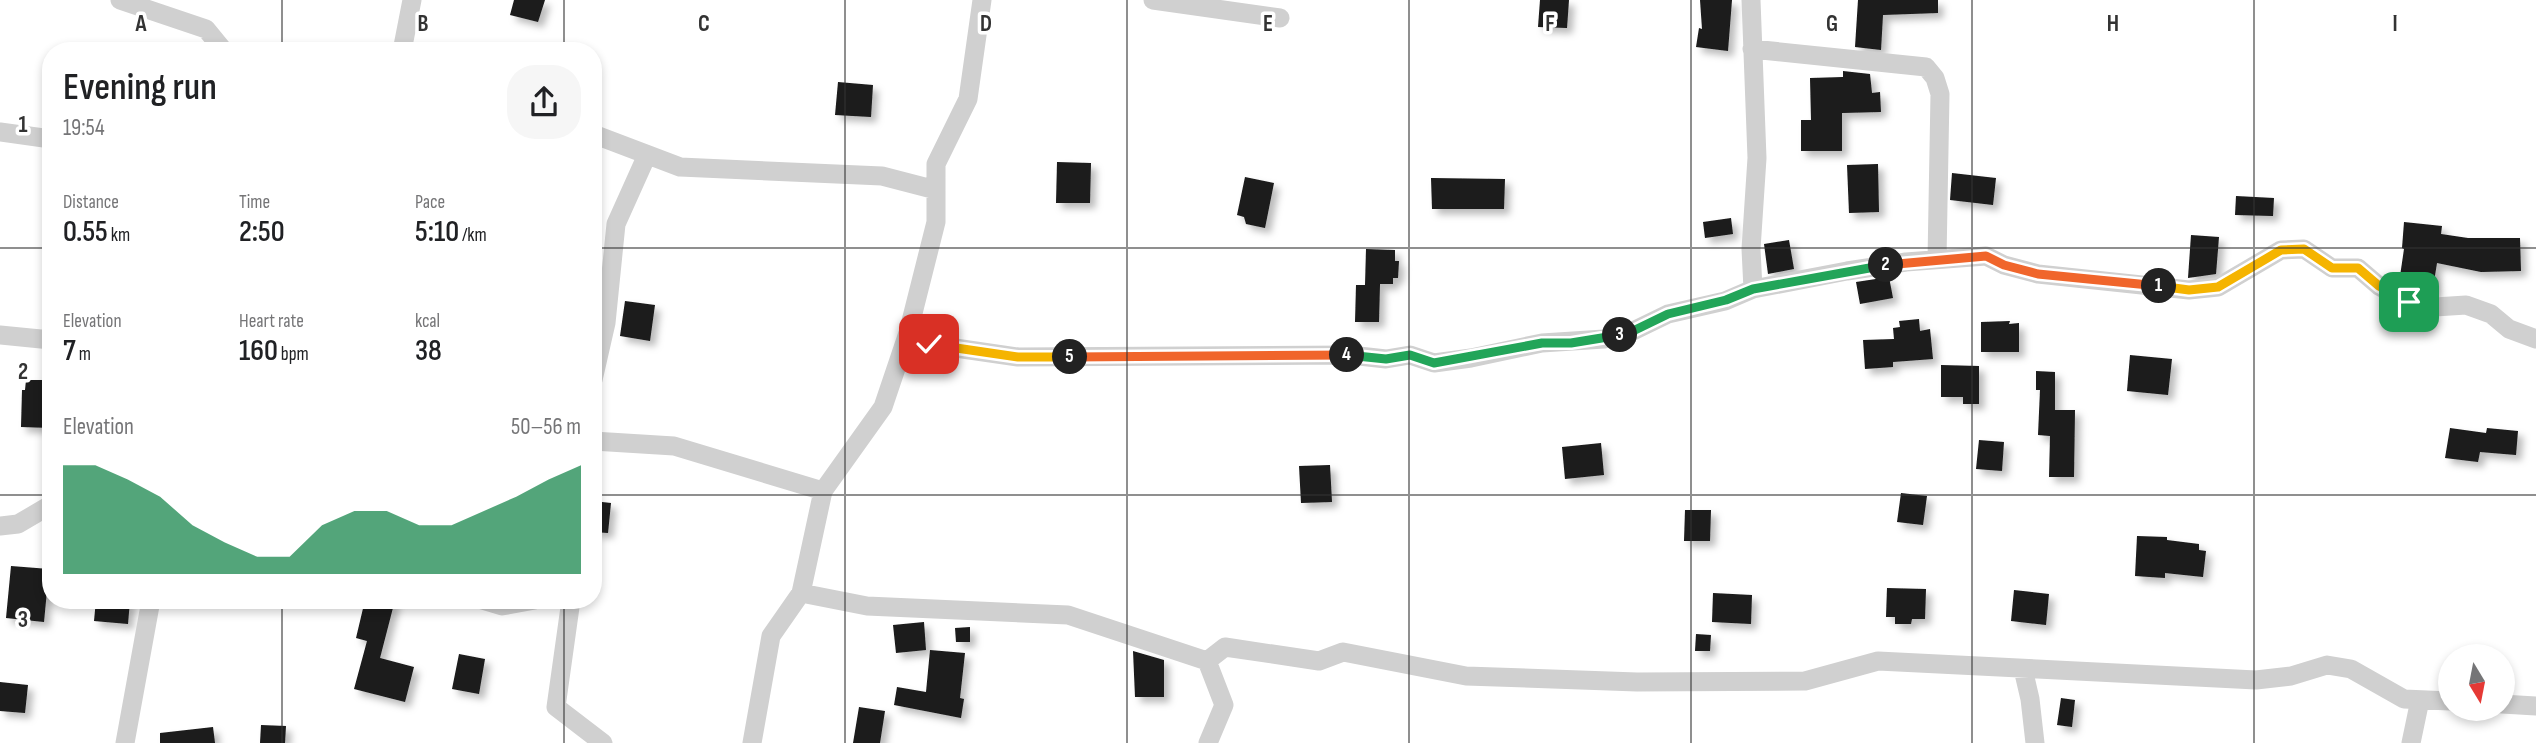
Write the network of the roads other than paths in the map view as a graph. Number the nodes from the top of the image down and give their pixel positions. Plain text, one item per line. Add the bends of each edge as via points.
1 (120, 0) edge
2 (412, 0) edge
3 (982, 0) edge
4 (1153, 0) edge
5 (1751, 0) edge
6 (1280, 18) dead end
7 (217, 42) edge
8 (404, 42) edge
9 (1752, 49) junction
10 (0, 132) edge
11 (42, 138) edge
12 (602, 138) edge
13 (647, 155) junction
14 (936, 190) junction
15 (1937, 260) junction
16 (1753, 289) junction
17 (910, 327) junction
18 (0, 335) edge
19 (2536, 338) edge
20 (42, 339) edge
21 (602, 341) edge
22 (602, 442) edge
23 (823, 491) junction
24 (42, 510) edge
25 (0, 526) edge
26 (801, 593) junction
27 (149, 609) edge
28 (570, 609) edge
29 (1207, 661) junction
30 (2023, 669) junction
31 (2420, 700) junction
32 (2438, 701) edge
33 (2515, 705) edge
34 (2536, 706) edge
35 (125, 743) edge
36 (604, 743) edge
37 (752, 743) edge
38 (1208, 743) edge
39 (2035, 743) edge
40 (2412, 743) edge

1 - 7 street via 206,29
2 - 8 street
3 - 14 street via 968,99 936,164
4 - 6 street
5 - 9 street
9 - 15 street via 1926,67 1940,94
9 - 16 street via 1757,158
10 - 11 street
12 - 13 street
13 - 14 street via 680,167 882,176
13 - 21 street via 616,224
14 - 17 street via 936,222
15 - 16 street
15 - 19 street via 1986,256 2038,274 2189,290 2218,287 2281,250 2304,249 2332,268 2358,268 2409,302 2435,307 2466,304 2491,314 2509,330
16 - 17 street via 1604,339 1542,343 1434,363 1410,355 1386,359 1350,355 1018,357 929,344
17 - 23 street via 883,407
18 - 20 street
22 - 23 street via 674,446
23 - 26 street
24 - 25 street via 18,524
26 - 29 street via 867,606 1068,615
26 - 37 street via 771,636
27 - 35 street
28 - 36 street via 556,707
29 - 30 street via 1225,647 1320,661 1343,652 1466,676 1637,682 1805,681 1878,661
29 - 38 street via 1224,705
30 - 31 street via 2256,680 2327,665 2351,669 2404,699
30 - 39 street
31 - 32 street
31 - 40 street
33 - 34 street

